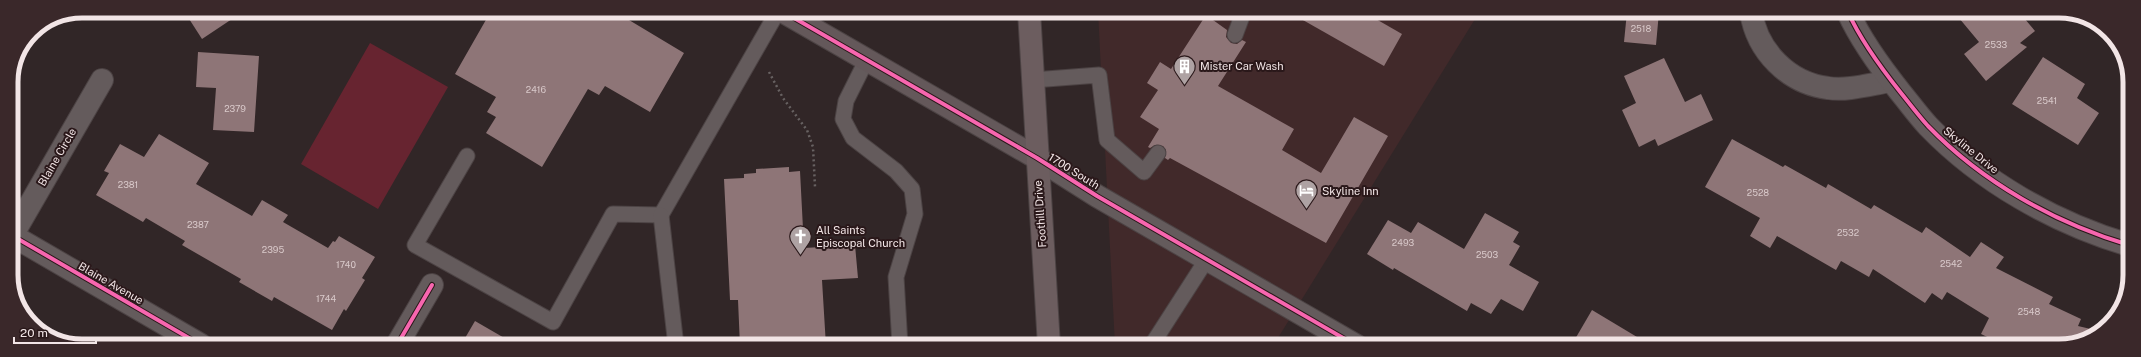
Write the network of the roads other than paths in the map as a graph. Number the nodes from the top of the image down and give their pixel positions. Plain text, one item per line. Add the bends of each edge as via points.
1 (774, 18) edge
2 (794, 18) edge
3 (1029, 18) edge
4 (1241, 18) edge
5 (1753, 18) edge
6 (1851, 18) edge
7 (1235, 35) dead end
8 (867, 59) junction
9 (102, 80) dead end
10 (1033, 80) junction
11 (1891, 81) junction
12 (1158, 153) dead end
13 (467, 156) dead end
14 (1037, 158) junction
15 (661, 215) junction
16 (18, 226) edge
17 (18, 238) edge
18 (2123, 243) edge
19 (1207, 259) junction
20 (432, 285) dead end
21 (191, 339) edge
22 (401, 339) edge
23 (675, 339) edge
24 (900, 339) edge
25 (1048, 339) edge
26 (1156, 339) edge
27 (1345, 339) edge

1 - 15 lane
2 - 8 street, 1700 South
3 - 10 main road, Foothill Drive
4 - 7 lane
5 - 11 street via 1758,36 1770,57 1788,73 1808,84 1828,88 1850,88
6 - 11 street, Skyline Drive
8 - 14 street, 1700 South
8 - 24 lane via 846,101 842,119 853,138 896,171 912,189 915,214 896,276
9 - 16 street, Blaine Circle
10 - 12 lane via 1099,75 1107,140 1144,172
10 - 14 main road, Foothill Drive
11 - 18 street, Skyline Drive via 1928,126 1956,152 1992,179 2065,222
13 - 15 lane via 415,245 553,322 613,214
14 - 19 street, 1700 South via 1097,196
14 - 25 main road, Foothill Drive
15 - 23 lane
17 - 21 street, Blaine Avenue
19 - 26 lane
19 - 27 street, 1700 South
20 - 22 street

